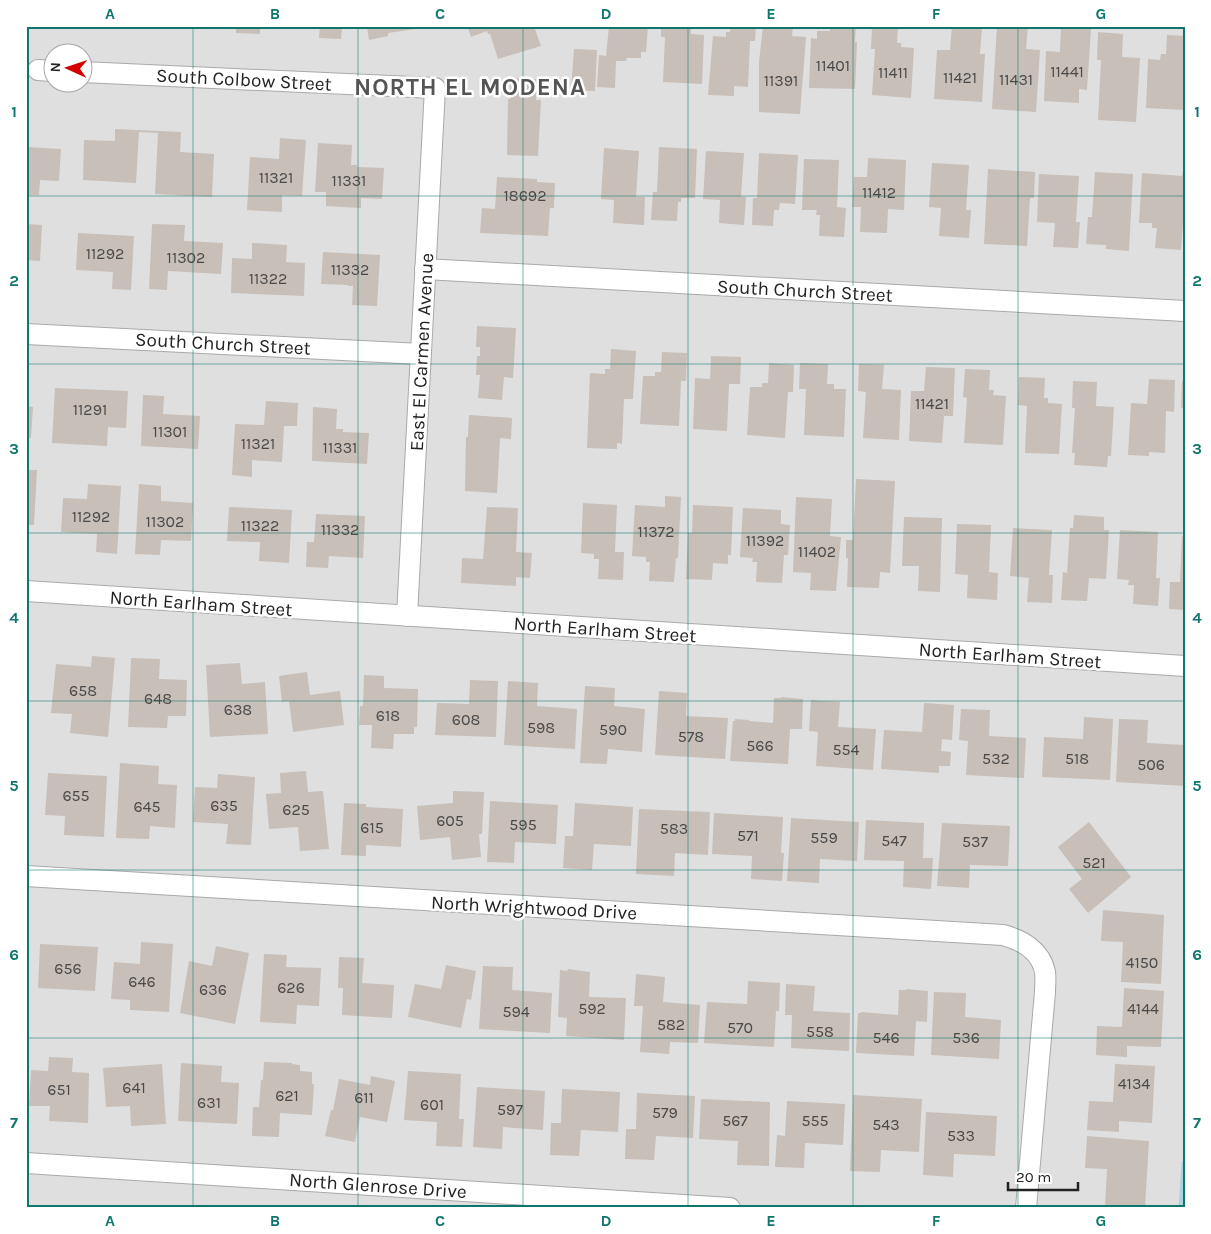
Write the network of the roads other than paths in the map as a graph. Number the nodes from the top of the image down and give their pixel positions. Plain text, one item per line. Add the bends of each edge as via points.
1 (92, 72) edge
2 (435, 88) joint
3 (425, 269) junction
4 (1185, 311) edge
5 (26, 334) edge
6 (421, 354) junction
7 (26, 591) edge
8 (407, 616) junction
9 (1185, 666) edge
10 (26, 876) edge
11 (26, 1163) edge
12 (730, 1208) edge
13 (1026, 1208) edge

1 - 2 street, South Colbow Street
2 - 3 street, East El Carmen Avenue
3 - 4 street, South Church Street
3 - 6 street, East El Carmen Avenue
5 - 6 street, South Church Street
6 - 8 street, East El Carmen Avenue
7 - 8 street, North Earlham Street
8 - 9 street, North Earlham Street
10 - 13 street, North Wrightwood Drive via 1003,935 1020,940 1037,954 1045,971
11 - 12 street, North Glenrose Drive

